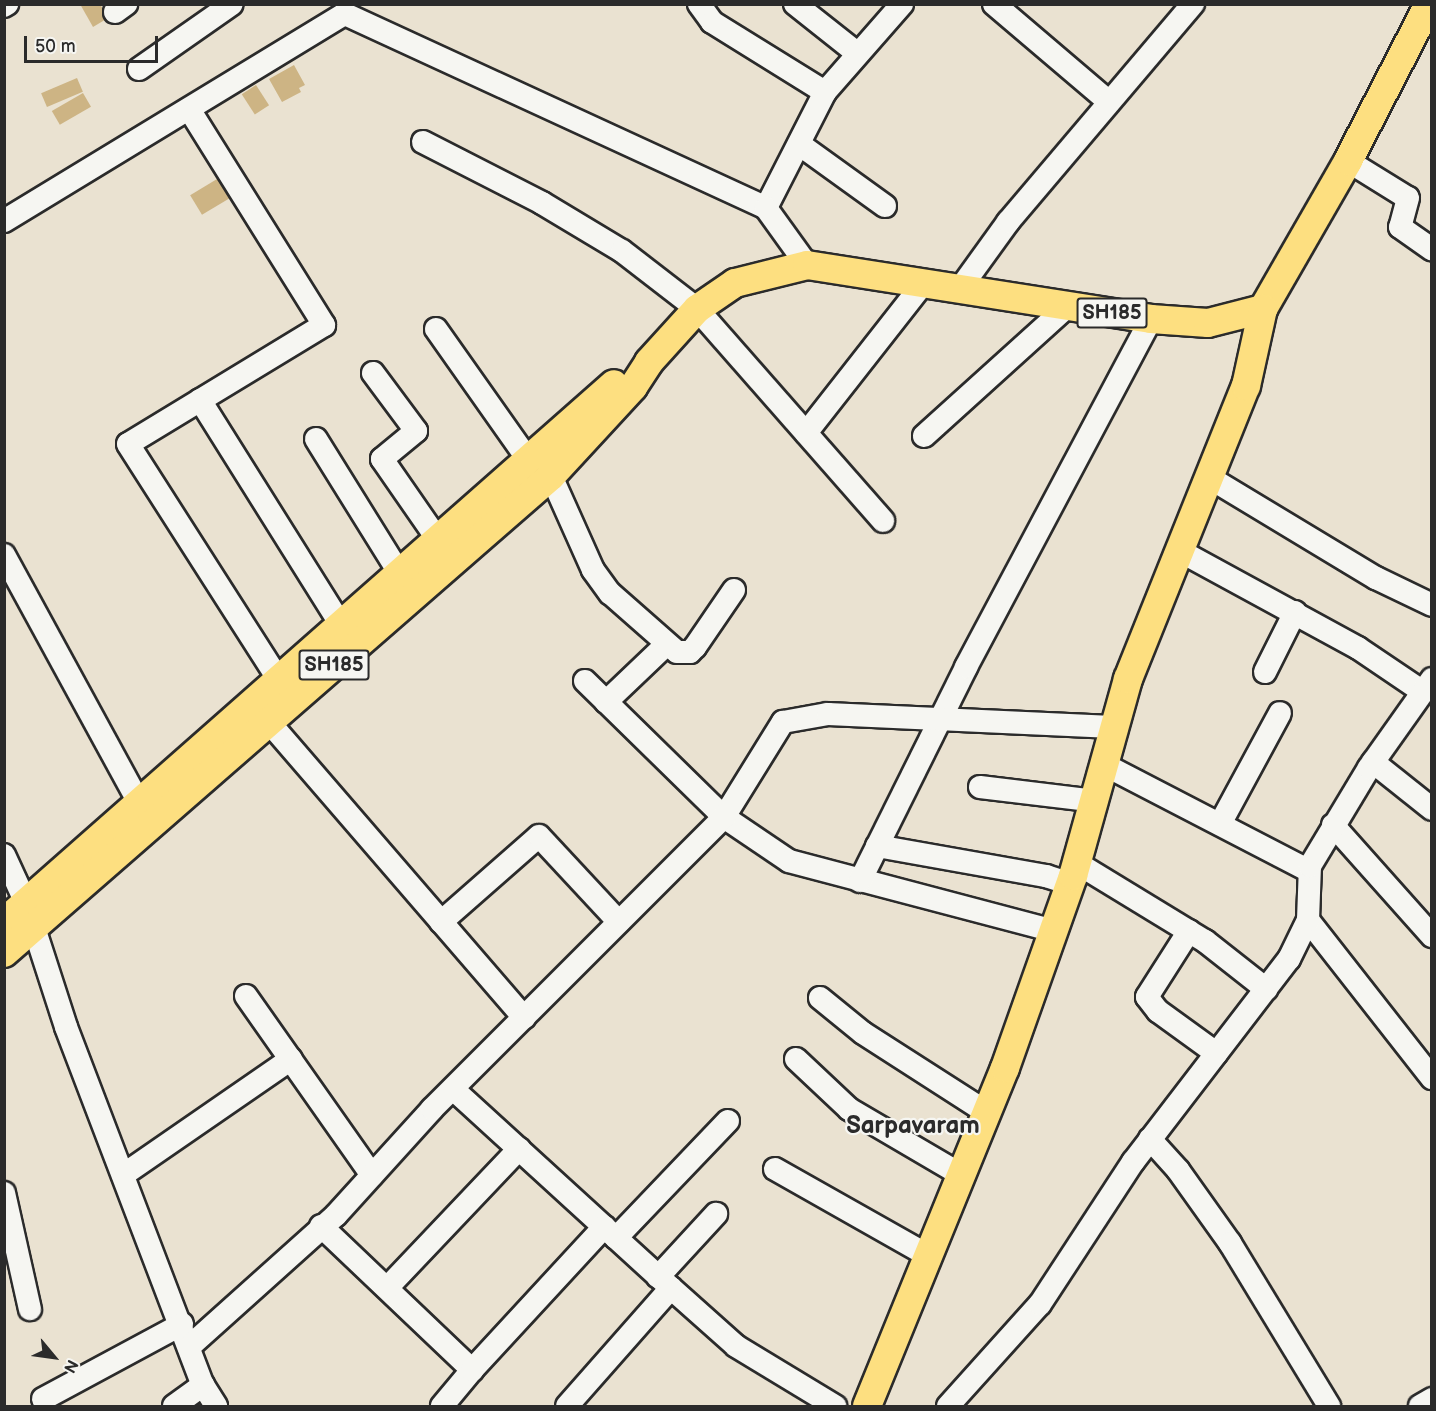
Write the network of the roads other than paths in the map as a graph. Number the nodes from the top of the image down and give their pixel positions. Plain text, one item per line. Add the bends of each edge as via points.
1 (232, 4) edge
2 (699, 4) edge
3 (795, 4) edge
4 (902, 4) edge
5 (994, 4) edge
6 (1193, 4) edge
7 (1429, 4) edge
8 (345, 8) edge
9 (858, 54) junction
10 (139, 69) dead end
11 (825, 92) junction
12 (1109, 102) junction
13 (189, 109) junction
14 (423, 142) dead end
15 (799, 144) junction
16 (1348, 161) junction
17 (885, 206) dead end
18 (766, 208) junction
19 (4, 221) edge
20 (1431, 249) edge
21 (807, 265) junction
22 (923, 284) junction
23 (959, 290) junction
24 (1068, 306) junction
25 (697, 309) junction
26 (1263, 309) junction
27 (1152, 319) junction
28 (436, 328) dead end
29 (649, 362) junction
30 (373, 372) dead end
31 (200, 400) junction
32 (806, 433) junction
33 (924, 436) dead end
34 (316, 439) dead end
35 (527, 459) junction
36 (551, 476) junction
37 (1210, 478) junction
38 (883, 521) dead end
39 (438, 540) junction
40 (1180, 551) junction
41 (4, 555) edge
42 (400, 574) junction
43 (734, 590) dead end
44 (1431, 605) edge
45 (1295, 612) junction
46 (342, 625) junction
47 (667, 644) junction
48 (1265, 672) dead end
49 (279, 681) junction
50 (585, 681) dead end
51 (1427, 685) edge
52 (606, 702) junction
53 (1280, 712) dead end
54 (942, 716) junction
55 (268, 721) junction
56 (1113, 727) junction
57 (1373, 762) junction
58 (1103, 764) junction
59 (980, 787) dead end
60 (1095, 801) junction
61 (139, 803) junction
62 (1431, 808) edge
63 (724, 817) junction
64 (1220, 824) junction
65 (1333, 825) junction
66 (877, 846) junction
67 (4, 855) edge
68 (1309, 871) junction
69 (1073, 873) junction
70 (860, 881) junction
71 (30, 915) junction
72 (1308, 920) junction
73 (4, 922) edge
74 (441, 922) junction
75 (619, 922) junction
76 (1051, 930) junction
77 (1189, 931) junction
78 (1431, 936) edge
79 (4, 953) edge
80 (1266, 989) junction
81 (246, 996) dead end
82 (820, 998) dead end
83 (524, 1018) junction
84 (1216, 1053) junction
85 (291, 1059) junction
86 (796, 1059) dead end
87 (1431, 1078) edge
88 (453, 1089) junction
89 (986, 1112) junction
90 (728, 1121) dead end
91 (1150, 1139) junction
92 (519, 1149) junction
93 (775, 1169) dead end
94 (960, 1174) junction
95 (123, 1175) junction
96 (372, 1175) junction
97 (4, 1193) edge
98 (716, 1214) dead end
99 (321, 1226) junction
100 (610, 1233) junction
101 (927, 1255) junction
102 (665, 1283) junction
103 (387, 1288) junction
104 (30, 1310) dead end
105 (183, 1324) junction
106 (190, 1346) junction
107 (472, 1370) junction
108 (203, 1384) junction
109 (43, 1399) dead end
110 (1431, 1399) edge
111 (174, 1407) edge
112 (216, 1407) edge
113 (442, 1407) edge
114 (567, 1407) edge
115 (835, 1407) edge
116 (867, 1407) edge
117 (948, 1407) edge
118 (1329, 1407) edge
119 (1420, 1407) edge

1 - 10 street
2 - 11 street via 712,22
3 - 9 street
4 - 9 street
5 - 12 street
6 - 12 street
7 - 16 main road
8 - 13 street
8 - 18 street
9 - 11 street
11 - 15 street
12 - 23 street via 1008,222
13 - 19 street
13 - 31 street via 324,325
14 - 25 street via 542,203 622,251
15 - 17 street
15 - 18 street
16 - 20 street via 1408,198 1400,227
16 - 26 main road
18 - 21 street
21 - 22 main road, SH185
21 - 25 main road, SH185 via 735,283
22 - 23 main road, SH185
22 - 32 street
23 - 24 main road, SH185
24 - 27 main road, SH185
24 - 33 street
25 - 29 main road, SH185
25 - 32 street
26 - 27 main road, SH185 via 1208,323
26 - 37 main road via 1246,386
27 - 54 street
28 - 35 street
29 - 35 main road, SH185 via 622,377
29 - 36 main road, SH185 via 633,387
30 - 39 street via 416,430 382,459
31 - 46 street
31 - 49 street via 128,444
32 - 38 street
34 - 42 street
35 - 39 main road, SH185
36 - 47 street via 593,570 610,593
36 - 55 main road, SH185
37 - 40 main road
37 - 44 street via 1376,578
39 - 42 main road, SH185
40 - 45 street
40 - 56 main road via 1147,628
41 - 61 street
42 - 46 main road, SH185
43 - 47 street via 690,652 677,652
45 - 48 street
45 - 51 street
46 - 49 main road, SH185
47 - 52 street
49 - 61 main road, SH185
50 - 52 street
51 - 57 street
52 - 63 street
53 - 64 street
54 - 56 street
54 - 63 street via 828,714 783,722
54 - 66 street
55 - 71 main road, SH185
55 - 74 street
56 - 58 main road
57 - 62 street
57 - 65 street
58 - 60 main road
58 - 64 street
59 - 60 street
60 - 69 main road
61 - 71 main road, SH185
63 - 70 street via 789,861
63 - 75 street
64 - 68 street
65 - 68 street
65 - 78 street
66 - 69 street via 1046,876
66 - 70 street
67 - 71 street
68 - 72 street
69 - 76 main road
69 - 77 street
70 - 76 street
71 - 73 main road, SH185
71 - 79 main road, SH185
71 - 95 street via 66,1027
72 - 80 street via 1304,933
72 - 87 street
74 - 75 street via 539,836
74 - 83 street
75 - 83 street
76 - 89 main road via 1005,1068
77 - 80 street
77 - 84 street via 1147,997 1158,1011
80 - 84 street
81 - 85 street
82 - 89 street via 863,1033
83 - 88 street
84 - 91 street
85 - 95 street
85 - 96 street
86 - 94 street via 849,1109
88 - 92 street
88 - 96 street
89 - 94 main road
90 - 100 street
91 - 117 street via 1040,1304
91 - 118 street via 1178,1170 1230,1244
92 - 100 street
92 - 103 street
93 - 101 street
94 - 101 main road
95 - 105 street
96 - 99 street
97 - 104 street
98 - 102 street
99 - 103 street
99 - 106 street
100 - 102 street
100 - 107 street
101 - 116 main road
102 - 114 street
102 - 115 street via 736,1346
103 - 107 street
105 - 106 street
105 - 109 street
106 - 108 street
107 - 113 street
108 - 111 street
108 - 112 street
110 - 119 street

